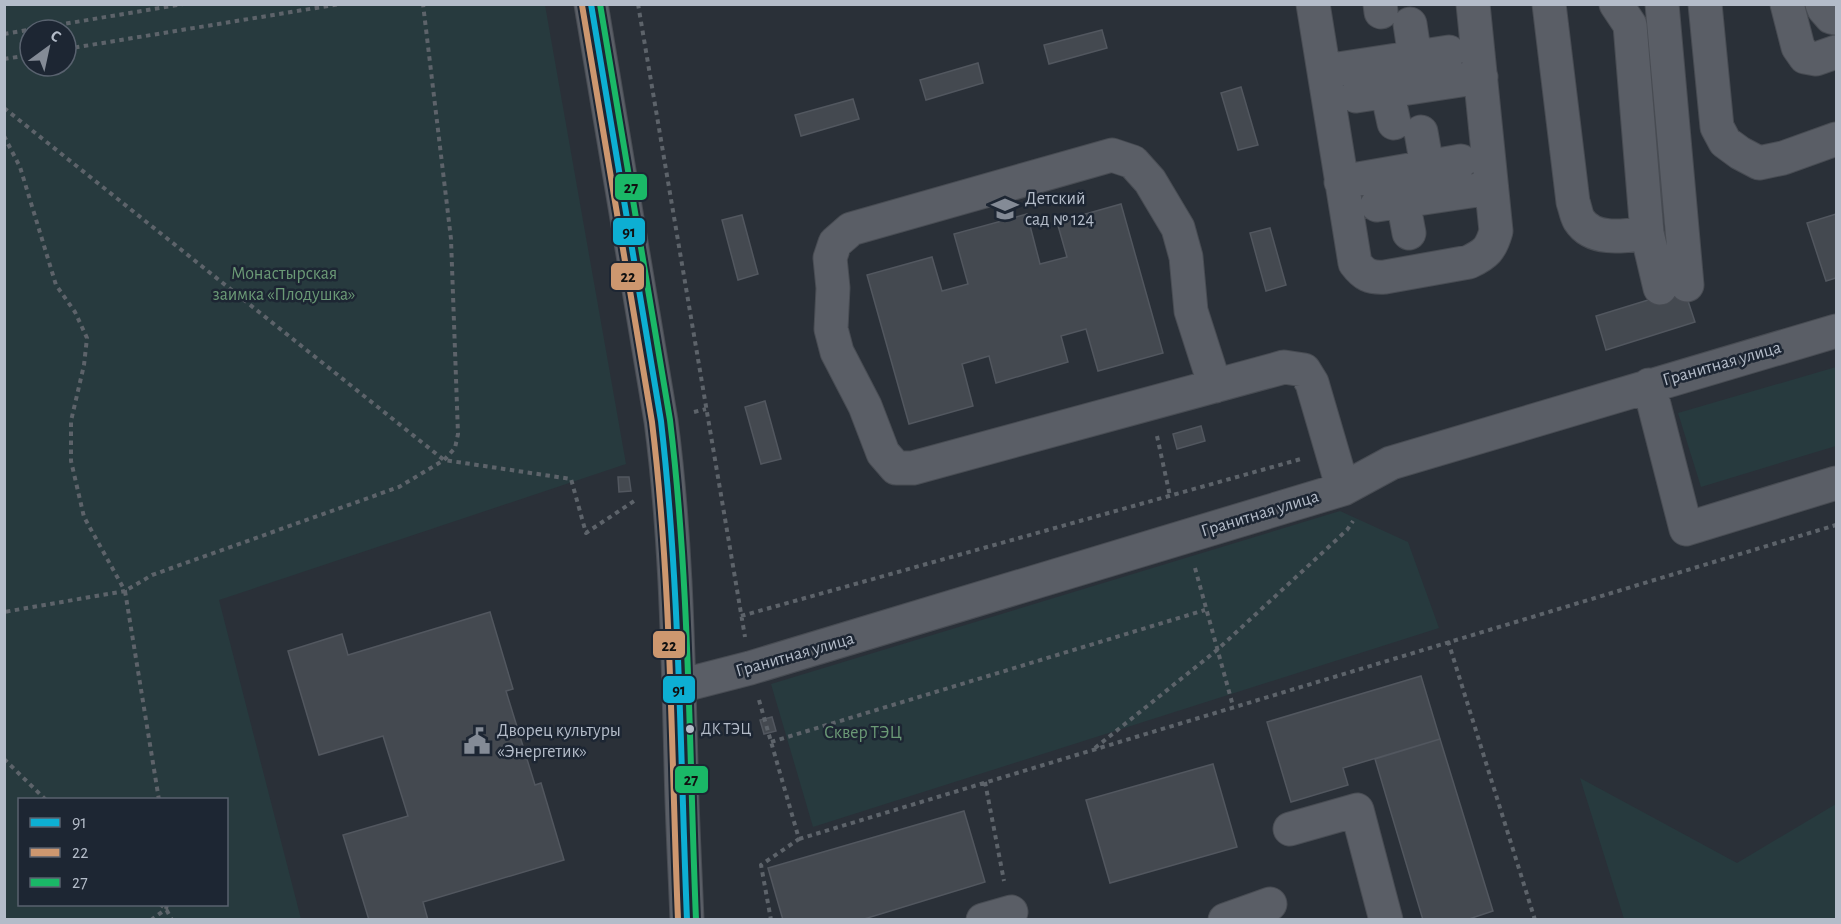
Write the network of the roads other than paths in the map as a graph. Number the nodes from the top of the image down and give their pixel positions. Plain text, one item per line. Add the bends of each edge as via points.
1 (591, 4) edge
2 (1313, 4) edge
3 (1473, 4) edge
4 (1549, 4) edge
5 (1616, 4) edge
6 (1705, 4) edge
7 (1787, 4) edge
8 (1822, 4) edge
9 (1662, 5) edge
10 (1390, 13) edge
11 (1836, 18) edge
12 (1449, 52) dead end
13 (1836, 52) edge
14 (1415, 57) junction
15 (1324, 71) junction
16 (1481, 78) junction
17 (1836, 139) edge
18 (1461, 160) dead end
19 (1427, 166) junction
20 (1341, 182) junction
21 (1491, 188) junction
22 (1409, 233) dead end
23 (1647, 233) junction
24 (1836, 331) edge
25 (1215, 386) junction
26 (1649, 386) junction
27 (1836, 483) edge
28 (1343, 489) junction
29 (680, 686) junction
30 (1290, 829) dead end
31 (1270, 904) dead end
32 (687, 920) edge
33 (1225, 920) edge
34 (1386, 920) edge

1 - 29 street via 661,421 669,484
2 - 15 street
3 - 16 street
4 - 23 street via 1573,202 1579,220 1592,232 1611,236
5 - 23 street via 1629,25
6 - 17 street via 1717,127 1725,142 1759,163
7 - 13 street via 1798,47 1805,57 1816,59
8 - 11 street
9 - 23 street via 1673,286
10 - 14 street
12 - 14 street
14 - 15 street
15 - 20 street
16 - 19 street via 1371,94 1407,127
16 - 21 street
18 - 19 street
19 - 20 street
20 - 21 street via 1355,263 1372,278 1468,262 1481,256 1492,246 1496,231
21 - 22 street via 1390,203
24 - 26 street, Гранитная улица
25 - 25 street via 913,468 896,468 883,453 865,406 837,352 831,329 830,258 834,243 851,229 1112,155 1134,162 1178,228 1186,257 1191,311
25 - 28 street via 1284,367 1304,370 1312,383
26 - 27 street via 1686,529
26 - 28 street, Гранитная улица via 1391,463
28 - 29 street, Гранитная улица
29 - 32 street
30 - 34 street via 1357,810
31 - 33 street

